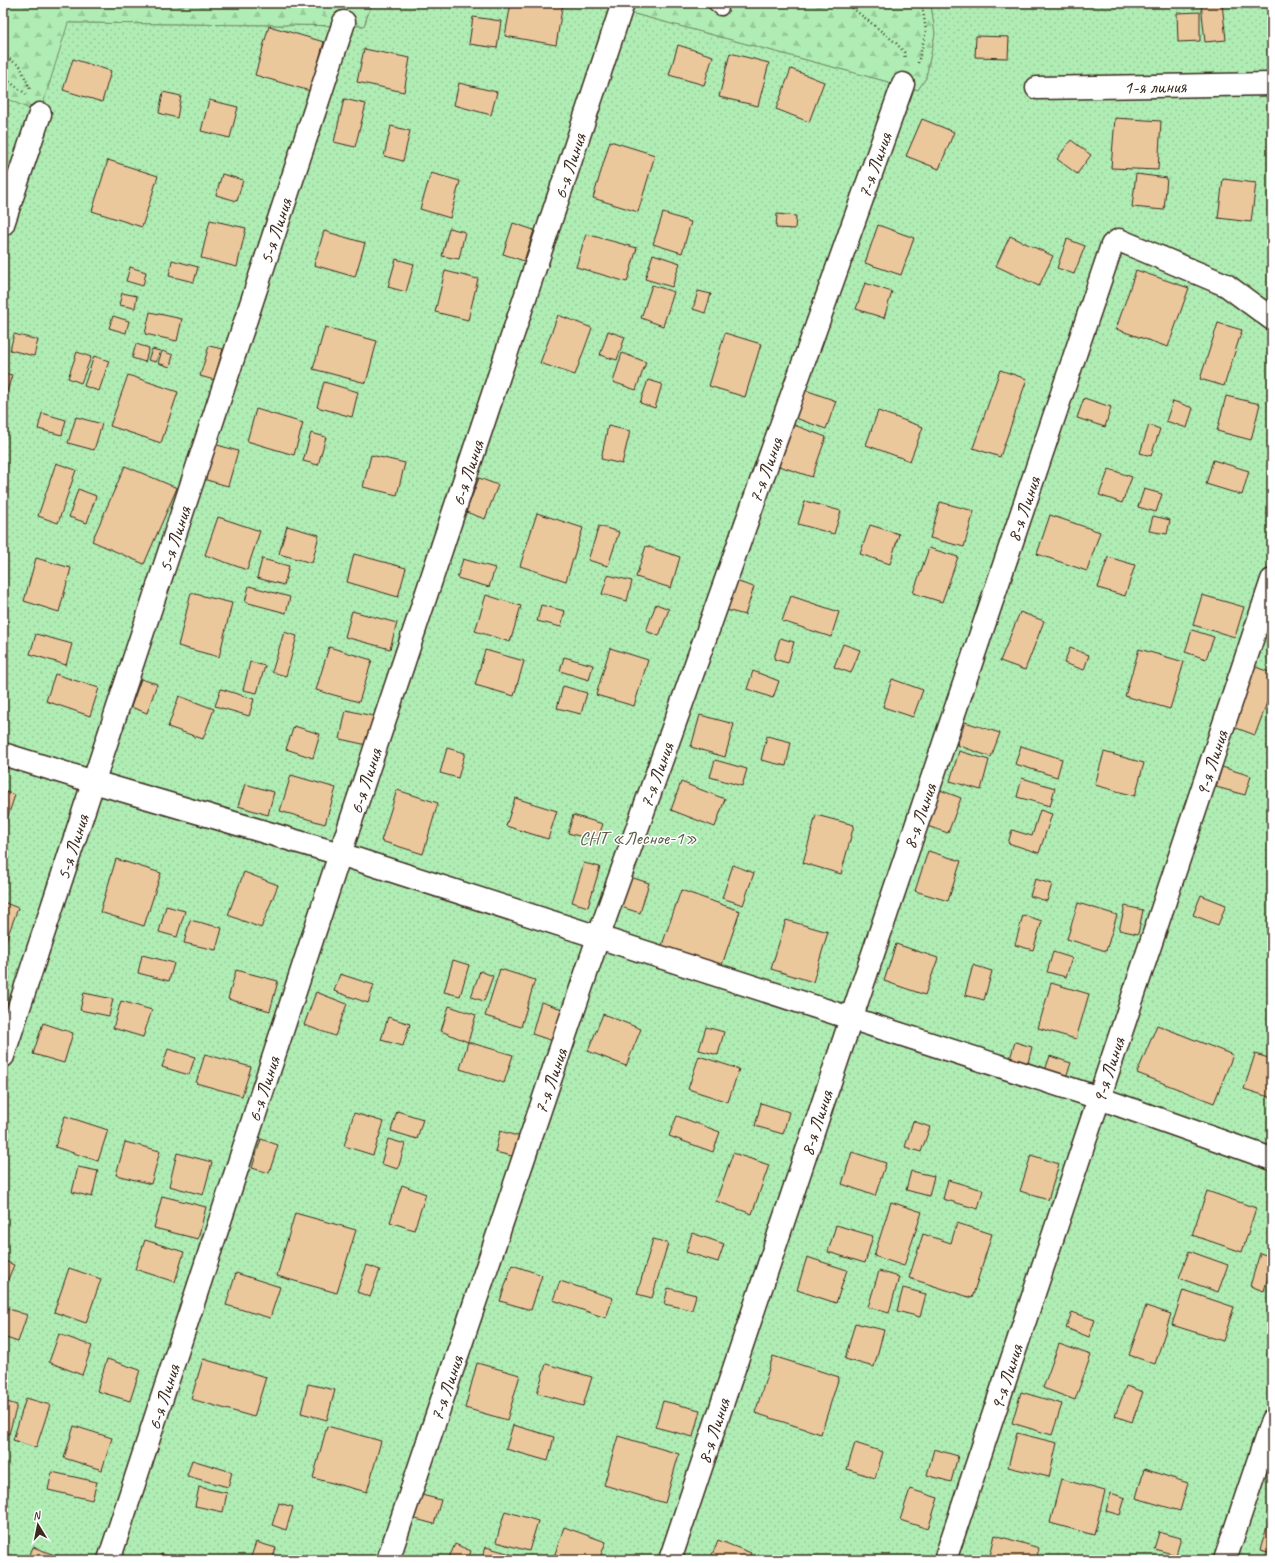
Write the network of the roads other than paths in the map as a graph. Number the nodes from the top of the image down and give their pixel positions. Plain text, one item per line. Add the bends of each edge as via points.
1 (623, 3) edge
2 (344, 22) dead end
3 (905, 80) road end
4 (1272, 84) edge
5 (1037, 88) dead end
6 (38, 108) road end
7 (3, 224) edge
8 (1272, 318) edge
9 (1272, 580) edge
10 (3, 754) edge
11 (94, 782) junction
12 (340, 854) junction
13 (598, 938) junction
14 (851, 1019) junction
15 (3, 1056) edge
16 (1099, 1098) junction
17 (1272, 1159) edge
18 (1272, 1420) edge
19 (109, 1560) edge
20 (388, 1560) edge
21 (670, 1560) edge
22 (945, 1560) edge
23 (1225, 1560) edge

1 - 12 street, 6-я Линия
2 - 11 street, 5-я Линия
3 - 13 street, 7-я Линия
4 - 5 street, 1-я линия
6 - 7 street
8 - 14 street, 8-я Линия via 1226,285 1119,240 1112,245
9 - 16 street, 9-я Линия
10 - 11 street
11 - 12 street
11 - 15 street, 5-я Линия
12 - 13 street
12 - 19 street, 6-я Линия
13 - 14 street
13 - 20 street, 7-я Линия
14 - 16 street
14 - 21 street, 8-я Линия
16 - 17 street
16 - 22 street, 9-я Линия
18 - 23 street

